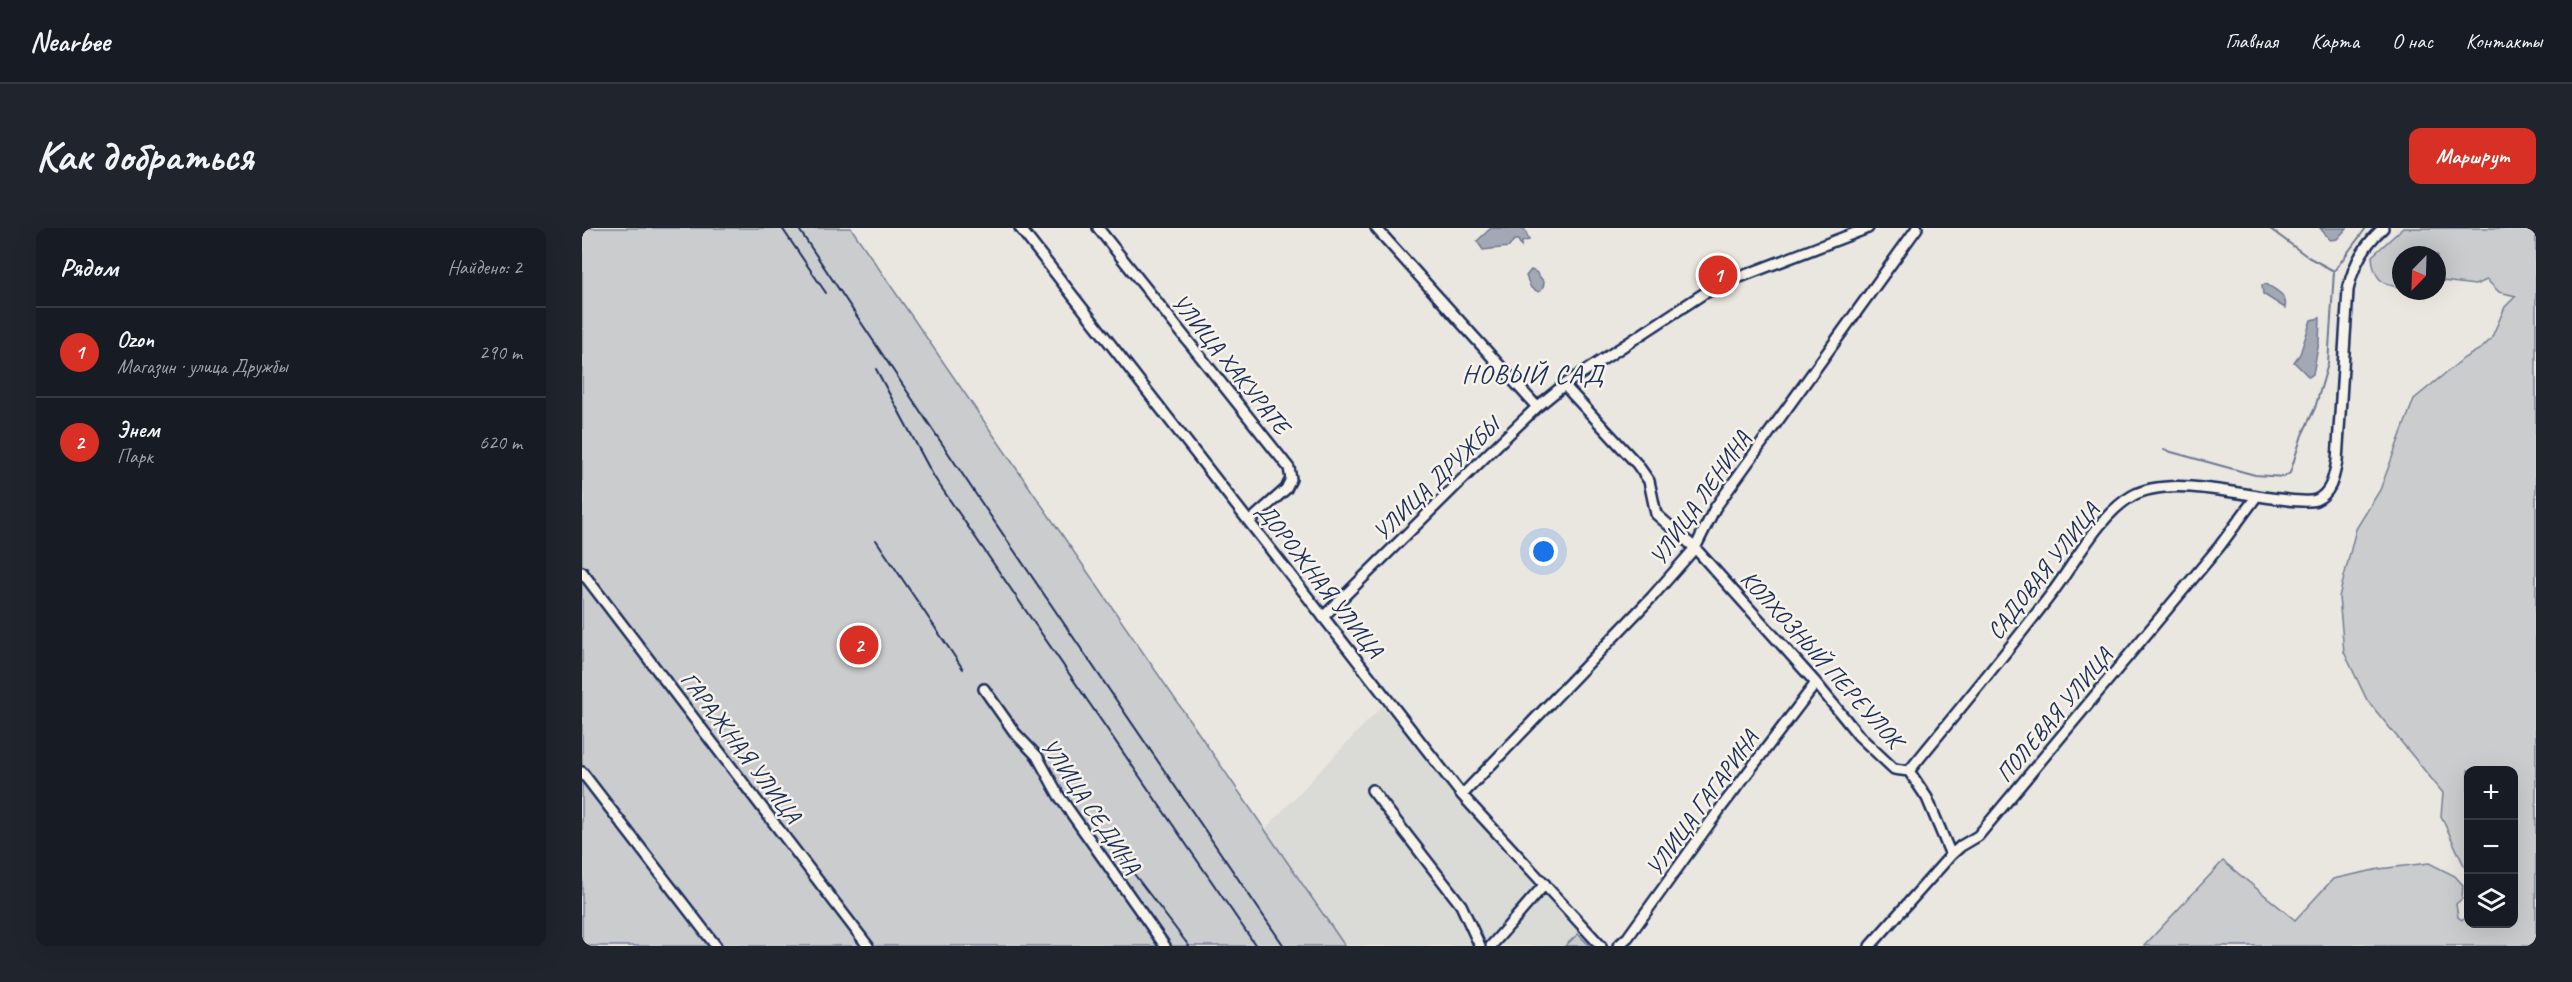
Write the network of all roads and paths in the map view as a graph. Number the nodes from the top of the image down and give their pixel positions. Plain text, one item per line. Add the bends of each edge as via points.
1 (1020, 228) edge
2 (1098, 228) edge
3 (1376, 228) edge
4 (1868, 228) edge
5 (1916, 228) edge
6 (2383, 228) edge
7 (1564, 385) junction
8 (1537, 407) junction
9 (2256, 497) junction
10 (1250, 521) junction
11 (1695, 548) junction
12 (582, 572) edge
13 (1323, 617) junction
14 (1816, 683) junction
15 (984, 689) dead end
16 (1909, 771) junction
17 (582, 772) edge
18 (1372, 790) dead end
19 (1462, 795) junction
20 (1951, 855) junction
21 (1545, 884) junction
22 (716, 946) edge
23 (868, 946) edge
24 (1165, 946) edge
25 (1480, 946) edge
26 (1491, 946) edge
27 (1601, 946) edge
28 (1618, 946) edge
29 (1870, 946) edge

1 - 10 street, ДОРОЖНАЯ УЛИЦА
2 - 10 street, УЛИЦА ХАКУРАТЕ via 1289,468 1292,479 1286,489
3 - 8 street
4 - 7 street, УЛИЦА ДРУЖБЫ via 1703,294
5 - 11 street, УЛИЦА ЛЕНИНА via 1715,508
6 - 9 street, САДОВАЯ УЛИЦА via 2362,252 2352,270 2348,290 2334,480 2316,500
7 - 8 street, УЛИЦА ДРУЖБЫ
7 - 11 street, КОЛХОЗНЫЙ ПЕРЕУЛОК via 1637,464 1649,482 1656,514
8 - 13 street, УЛИЦА ДРУЖБЫ
9 - 16 street, САДОВАЯ УЛИЦА via 2156,488 2133,496 2110,513 2051,594
9 - 20 street, ПОЛЕВАЯ УЛИЦА via 2219,548 1978,836
10 - 13 street, ДОРОЖНАЯ УЛИЦА
11 - 14 street, КОЛХОЗНЫЙ ПЕРЕУЛОК
11 - 19 street, УЛИЦА ЛЕНИНА
12 - 23 street, ГАРАЖНАЯ УЛИЦА
13 - 19 street, ДОРОЖНАЯ УЛИЦА
14 - 16 street, КОЛХОЗНЫЙ ПЕРЕУЛОК via 1859,736 1894,769
14 - 28 street, УЛИЦА ГАГАРИНА
15 - 24 street, УЛИЦА СЕДИНА via 1037,756 1059,796
16 - 20 street, КОЛХОЗНЫЙ ПЕРЕУЛОК via 1927,798
17 - 22 street
18 - 25 street via 1461,905
19 - 21 street, ДОРОЖНАЯ УЛИЦА
20 - 29 street, ПОЛЕВАЯ УЛИЦА
21 - 26 street
21 - 27 street, ДОРОЖНАЯ УЛИЦА

